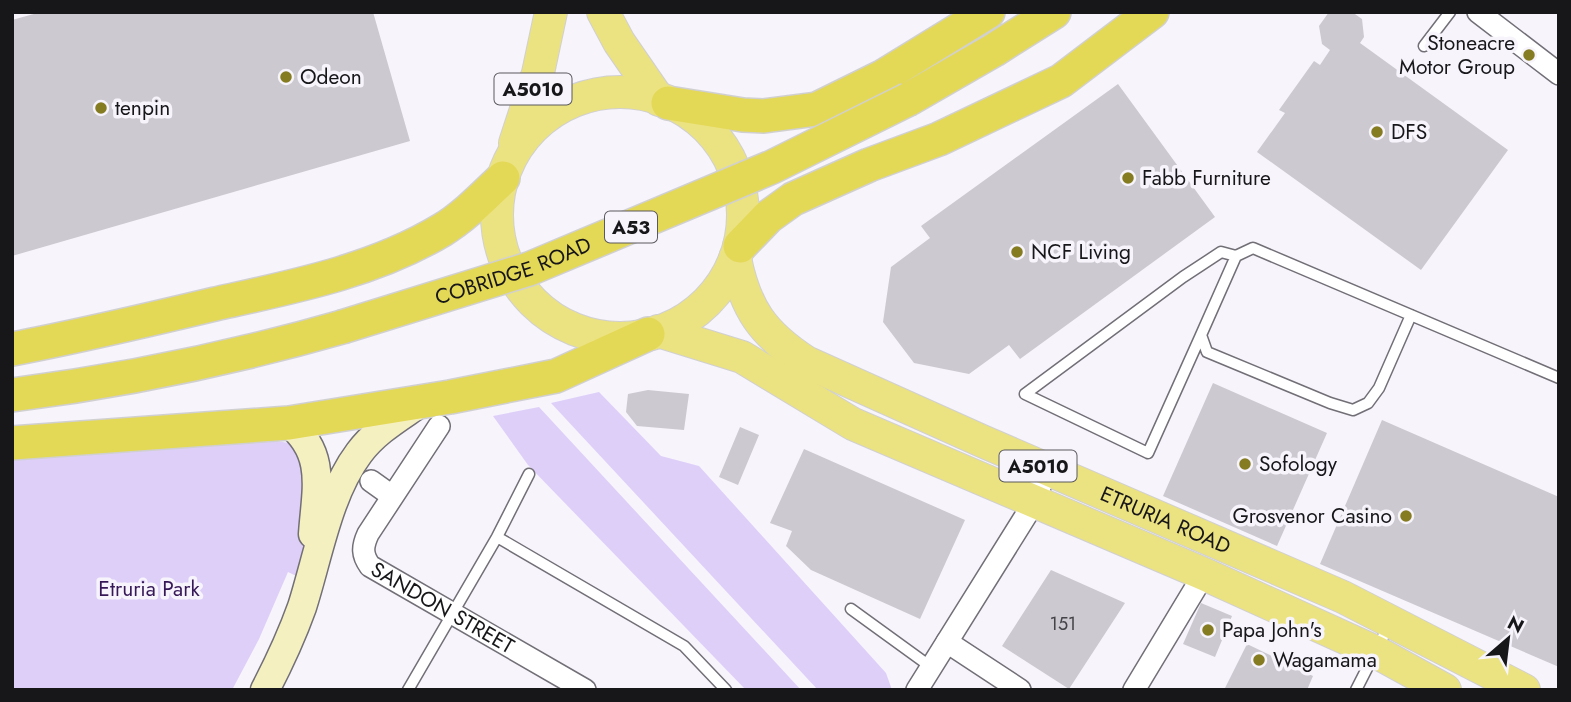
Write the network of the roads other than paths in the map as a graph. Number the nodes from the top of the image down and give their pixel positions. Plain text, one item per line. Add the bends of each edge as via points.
1 (551, 12) edge
2 (603, 12) edge
3 (1054, 12) edge
4 (1152, 12) edge
5 (1450, 12) edge
6 (1478, 12) edge
7 (984, 13) edge
8 (1424, 46) dead end
9 (1559, 74) edge
10 (663, 102) junction
11 (505, 171) junction
12 (738, 252) junction
13 (1236, 256) junction
14 (1411, 315) junction
15 (653, 333) junction
16 (1201, 335) junction
17 (12, 349) edge
18 (1559, 378) edge
19 (12, 395) edge
20 (430, 414) junction
21 (289, 423) junction
22 (12, 443) edge
23 (1046, 469) junction
24 (529, 474) dead end
25 (371, 481) dead end
26 (392, 496) junction
27 (1035, 502) junction
28 (497, 537) junction
29 (1204, 574) junction
30 (309, 582) junction
31 (851, 609) dead end
32 (454, 613) junction
33 (1392, 621) junction
34 (947, 642) junction
35 (1376, 652) junction
36 (931, 667) junction
37 (265, 690) edge
38 (408, 690) edge
39 (585, 690) edge
40 (726, 690) edge
41 (917, 690) edge
42 (1020, 690) edge
43 (1134, 690) edge
44 (1356, 690) edge
45 (1445, 690) edge
46 (1524, 690) edge

1 - 11 main road, A5010 via 538,73
2 - 10 main road via 626,53
3 - 19 highway, COBRIDGE ROAD / A53, bridge via 909,99 772,167 529,269 276,346
4 - 12 highway via 1061,81 939,139 793,199 768,217
5 - 8 lane
6 - 9 street
7 - 10 highway via 882,77 817,109 764,116
10 - 11 main road via 617,93 570,103 536,125
10 - 12 main road via 705,129 734,168 744,203
11 - 15 main road via 496,215 499,241 511,273 530,300 562,324 587,333 623,338
11 - 17 highway via 472,207 436,233 322,280
12 - 15 main road via 705,303 678,323
12 - 23 main road, ETRURIA ROAD / A5010 via 741,287 751,311 784,348
13 - 14 lane via 1253,247
13 - 16 lane
13 - 16 lane via 1221,252 1025,394 1147,453
14 - 16 lane via 1379,388 1368,403 1353,410 1208,352
14 - 18 lane
15 - 20 highway via 556,376
15 - 27 main road, ETRURIA ROAD / A5010 via 742,357 853,424
20 - 21 highway
20 - 26 street, SANDON STREET
20 - 30 main road via 371,440 345,475
21 - 22 highway
21 - 30 main road via 309,443 316,466
23 - 27 street
23 - 33 main road, ETRURIA ROAD / A5010
24 - 28 lane
25 - 26 street
26 - 32 street, SANDON STREET via 364,542 364,559
27 - 29 main road, ETRURIA ROAD / A5010
27 - 34 street
28 - 32 lane
28 - 40 lane via 684,646
29 - 35 main road, ETRURIA ROAD / A5010
29 - 43 street
30 - 37 main road
31 - 36 lane
32 - 38 lane
32 - 39 street, SANDON STREET
33 - 35 lane
33 - 46 main road, ETRURIA ROAD / A5010
34 - 36 street
34 - 42 street
35 - 44 lane
35 - 45 main road, ETRURIA ROAD / A5010
36 - 41 street

